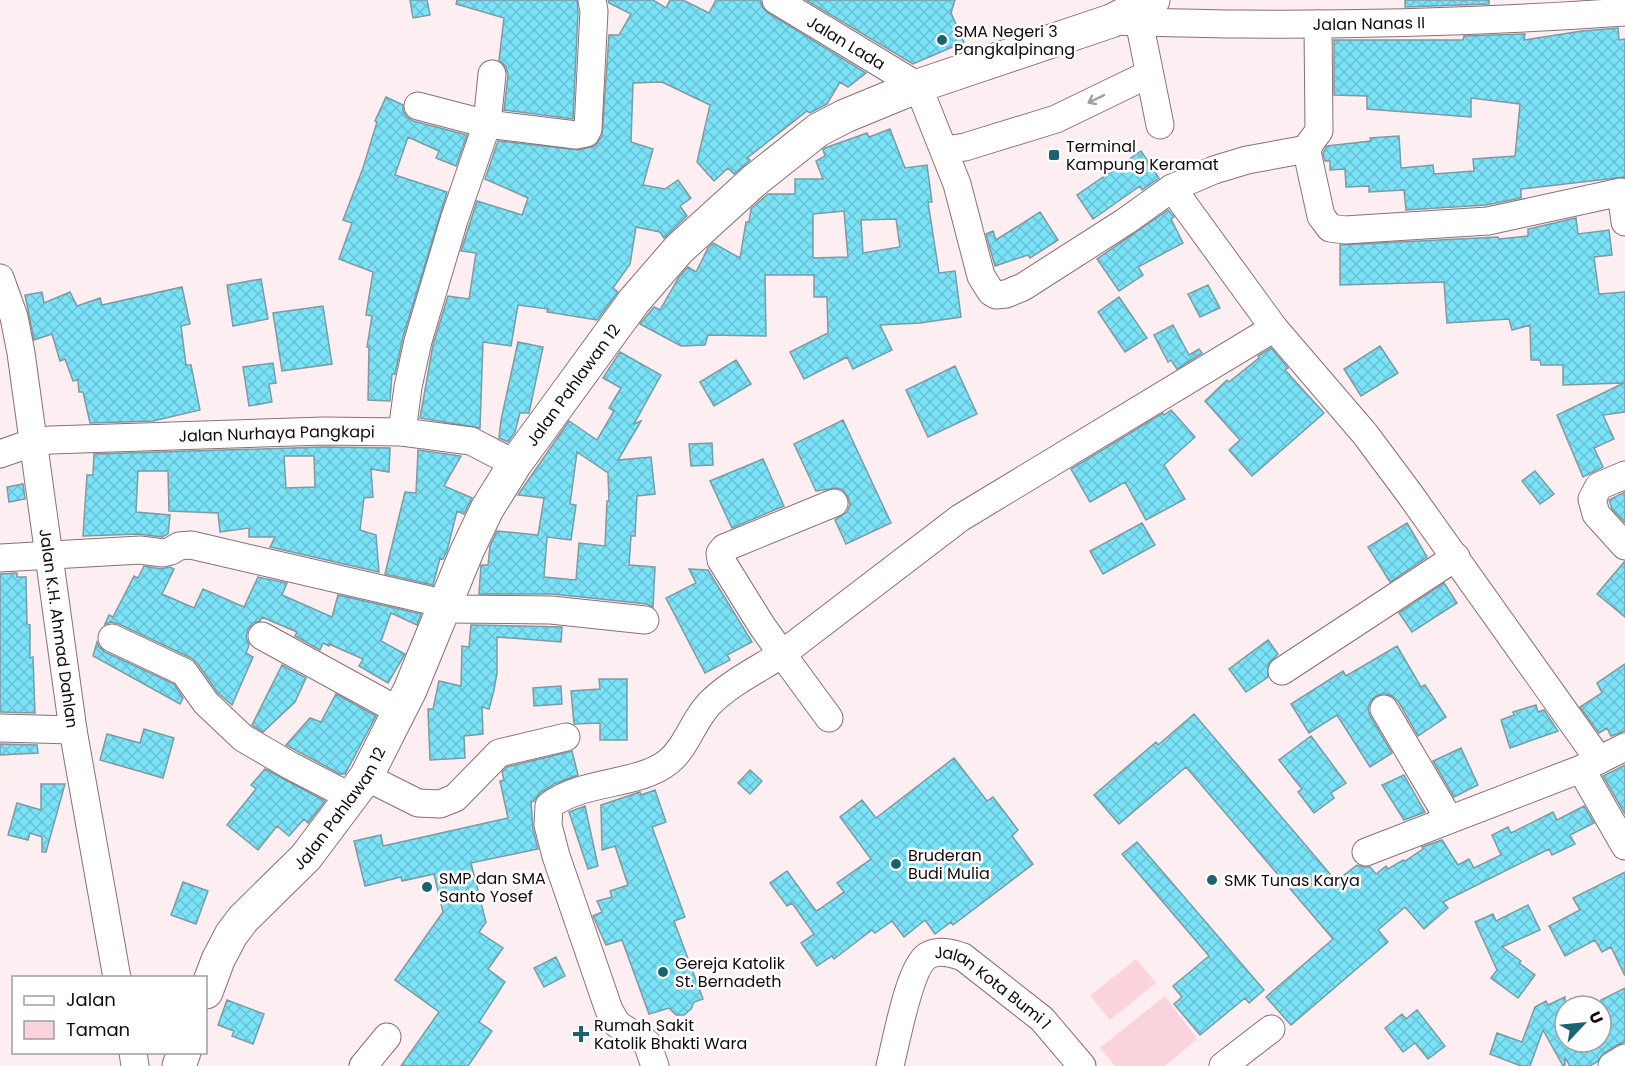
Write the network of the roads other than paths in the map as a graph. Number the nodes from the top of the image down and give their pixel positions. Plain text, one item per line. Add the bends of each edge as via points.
1 (592, 0) edge
2 (776, 0) edge
3 (1625, 12) edge
4 (1135, 14) edge
5 (1318, 24) junction
6 (492, 74) dead end
7 (1149, 74) junction
8 (918, 86) junction
9 (418, 106) dead end
10 (487, 124) junction
11 (1160, 125) dead end
12 (1307, 148) junction
13 (945, 150) junction
14 (1172, 188) junction
15 (1623, 192) edge
16 (1625, 222) edge
17 (0, 278) edge
18 (1274, 328) junction
19 (402, 432) junction
20 (34, 442) junction
21 (0, 454) edge
22 (515, 464) junction
23 (1625, 475) edge
24 (834, 503) dead end
25 (1625, 546) edge
26 (49, 555) junction
27 (1456, 557) junction
28 (0, 558) edge
29 (445, 607) junction
30 (645, 620) dead end
31 (262, 636) dead end
32 (112, 638) dead end
33 (782, 654) junction
34 (1282, 671) dead end
35 (1384, 709) dead end
36 (399, 711) junction
37 (830, 718) dead end
38 (0, 728) edge
39 (73, 730) junction
40 (566, 737) dead end
41 (1625, 747) edge
42 (1590, 764) junction
43 (359, 787) junction
44 (1449, 819) junction
45 (1625, 846) edge
46 (1366, 852) dead end
47 (117, 976) edge
48 (207, 989) edge
49 (1271, 1029) dead end
50 (387, 1037) dead end
51 (1625, 1058) edge
52 (363, 1066) edge
53 (655, 1066) edge
54 (890, 1066) edge
55 (1082, 1066) edge
56 (1223, 1066) edge
57 (1612, 1066) edge

1 - 10 street via 586,133
2 - 8 street, Jalan Lada
3 - 5 street, Jalan Nanas II
4 - 5 street, Jalan Nanas II via 1243,24
4 - 7 street
4 - 8 main road, Jalan Pahlawan 12
5 - 12 street via 1319,131
6 - 10 street
7 - 11 street
7 -> 13 street via 1056,118
8 - 13 street
8 - 22 main road, Jalan Pahlawan 12 via 818,130 679,249 634,301
9 - 10 street
10 - 19 street via 418,342
12 - 14 street via 1247,160
12 - 15 street via 1321,216 1330,228 1337,230 1488,220
13 - 14 street via 981,276 996,295 1023,287
14 - 18 street
15 - 16 street
17 - 20 street, Jalan K.H. Ahmad Dahlan via 15,326
18 - 27 street via 1365,434
18 - 33 street via 960,518
19 - 20 street, Jalan Nurhaya Pangkapi via 324,431
19 - 22 street, Jalan Nurhaya Pangkapi via 471,441
20 - 21 street, Jalan Nurhaya Pangkapi
20 - 26 street, Jalan K.H. Ahmad Dahlan
22 - 29 main road, Jalan Pahlawan 12 via 466,551
23 - 25 street via 1599,486 1592,499 1596,514
24 - 33 street via 720,553
26 - 28 street
26 - 29 street via 140,550 163,553 191,545
26 - 39 street, Jalan K.H. Ahmad Dahlan
27 - 34 street
27 - 42 street
29 - 30 street via 551,610
29 - 36 main road, Jalan Pahlawan 12
31 - 36 street
32 - 43 street via 184,672 206,703 243,738 291,766
33 - 37 street
33 - 53 street via 710,703 667,763 645,773 561,796 549,806 548,825 556,855 609,1010 617,1024 647,1043
35 - 44 street
36 - 43 main road, Jalan Pahlawan 12
38 - 39 street
39 - 47 street, Jalan K.H. Ahmad Dahlan
40 - 43 street via 499,753 455,798 440,804 418,803
41 - 42 street
42 - 44 street
42 - 45 street
43 - 48 main road, Jalan Pahlawan 12 via 306,857 243,919 218,960
44 - 46 street
49 - 56 street
50 - 52 street
51 - 57 street
54 - 55 street, Jalan Kota Bumi 1 via 919,964 928,955 939,952 963,957 1035,1013

